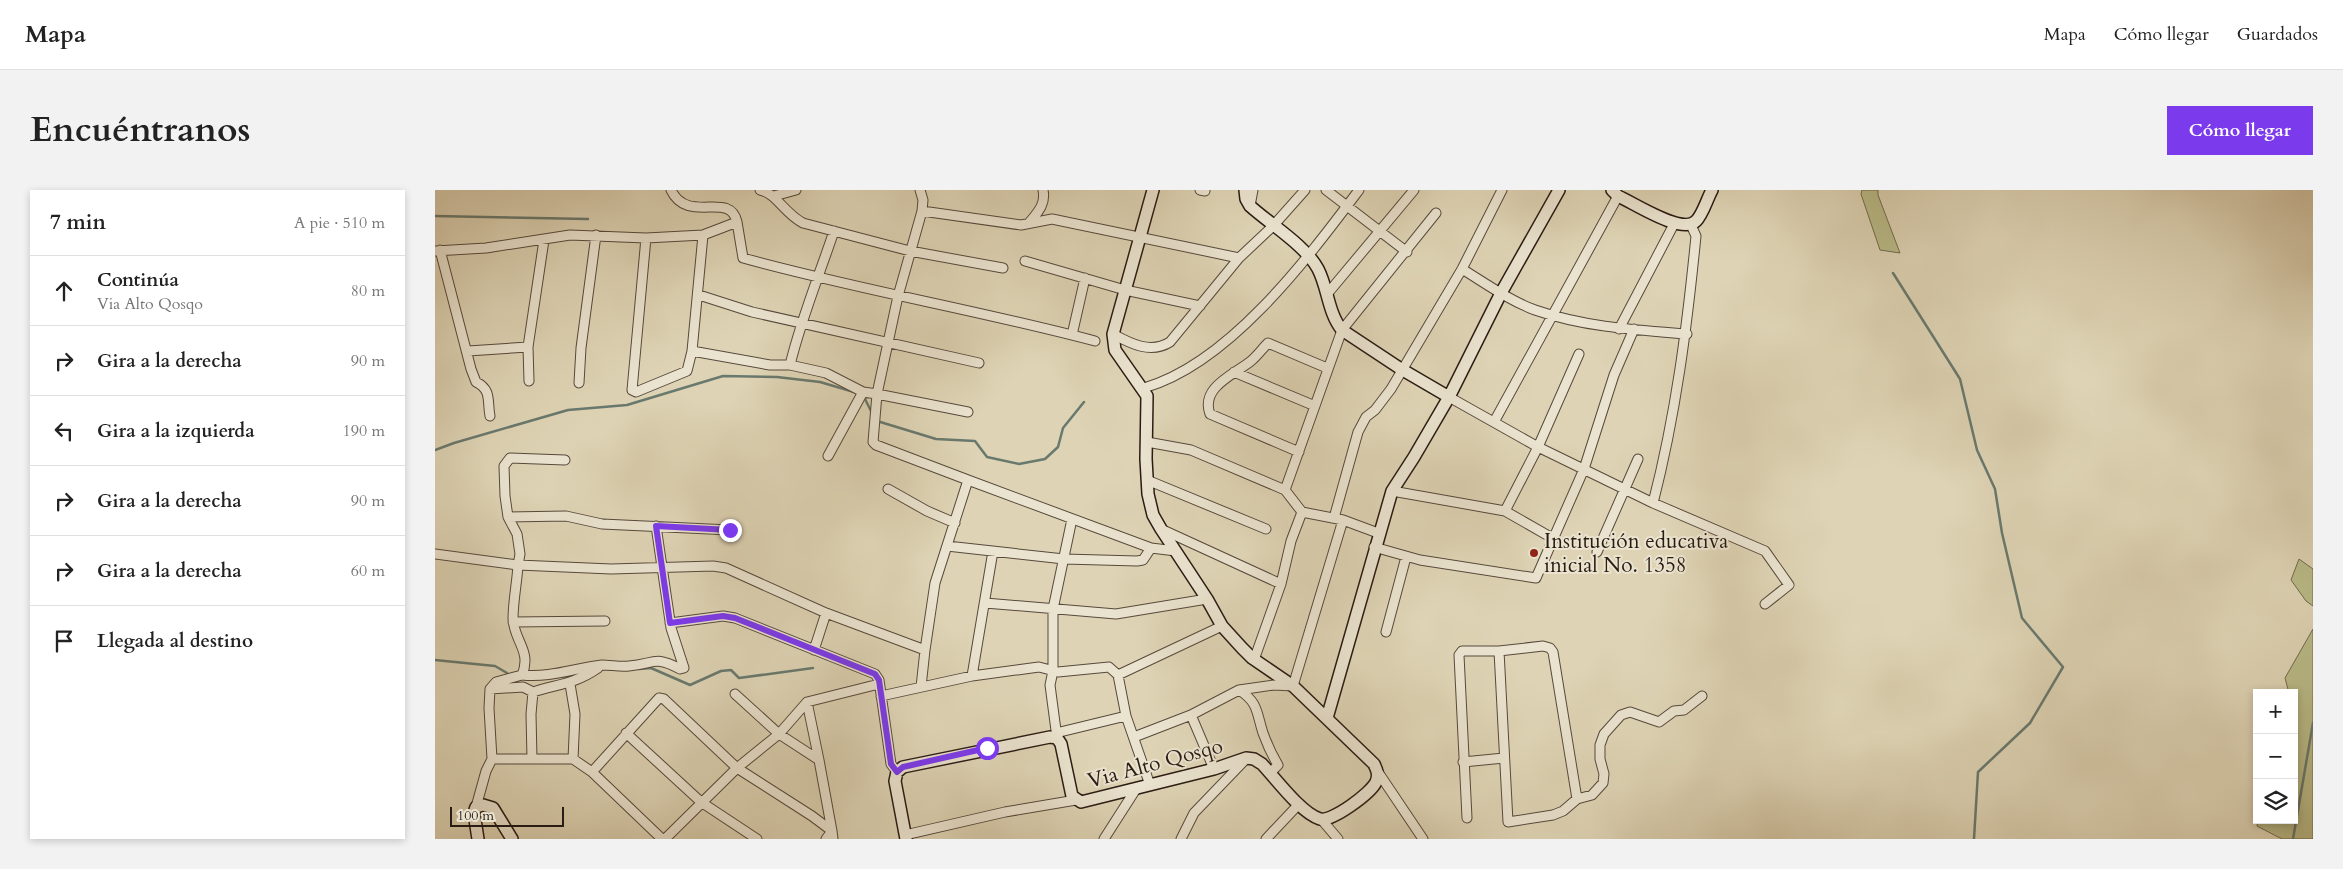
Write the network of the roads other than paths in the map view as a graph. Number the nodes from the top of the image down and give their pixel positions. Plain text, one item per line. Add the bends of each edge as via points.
1 (671, 190) edge
2 (760, 190) edge
3 (796, 190) edge
4 (920, 190) edge
5 (1043, 190) edge
6 (1153, 190) edge
7 (1245, 190) edge
8 (1253, 190) edge
9 (1305, 190) edge
10 (1326, 190) edge
11 (1359, 190) edge
12 (1414, 190) edge
13 (1502, 190) edge
14 (1559, 190) edge
15 (1712, 190) edge
16 (1615, 193) edge
17 (773, 196) junction
18 (1250, 206) junction
19 (1347, 206) junction
20 (922, 211) junction
21 (1436, 213) dead end
22 (737, 222) junction
23 (1029, 223) junction
24 (1674, 224) junction
25 (1691, 225) junction
26 (1273, 226) junction
27 (834, 231) junction
28 (1380, 232) junction
29 (596, 235) junction
30 (703, 236) junction
31 (1139, 237) junction
32 (646, 238) junction
33 (544, 240) junction
34 (437, 250) edge
35 (910, 251) junction
36 (1407, 252) junction
37 (1307, 254) junction
38 (1239, 258) junction
39 (1025, 261) dead end
40 (1003, 268) dead end
41 (1462, 269) junction
42 (1085, 278) junction
43 (819, 279) junction
44 (1125, 290) junction
45 (1501, 292) junction
46 (1328, 293) junction
47 (699, 295) junction
48 (898, 296) junction
49 (1201, 306) junction
50 (1551, 315) junction
51 (801, 321) junction
52 (1619, 329) junction
53 (1633, 329) junction
54 (1342, 330) junction
55 (1113, 334) junction
56 (1687, 334) junction
57 (1072, 335) junction
58 (1095, 341) dead end
59 (888, 344) junction
60 (528, 347) junction
61 (692, 350) junction
62 (468, 351) junction
63 (1579, 354) dead end
64 (979, 363) dead end
65 (790, 365) junction
66 (1327, 368) junction
67 (1401, 370) junction
68 (1234, 372) junction
69 (529, 381) dead end
70 (579, 383) dead end
71 (1144, 388) junction
72 (863, 392) junction
73 (877, 394) junction
74 (1449, 397) junction
75 (1315, 406) junction
76 (968, 412) dead end
77 (490, 416) dead end
78 (1493, 422) junction
79 (1147, 442) junction
80 (1538, 447) junction
81 (1299, 452) junction
82 (827, 456) dead end
83 (1638, 459) dead end
84 (565, 460) dead end
85 (1583, 469) junction
86 (968, 480) junction
87 (1147, 480) junction
88 (1625, 488) junction
89 (887, 489) dead end
90 (1285, 490) junction
91 (1392, 491) junction
92 (1653, 502) junction
93 (1505, 511) junction
94 (1302, 512) junction
95 (508, 517) junction
96 (1072, 519) junction
97 (1338, 519) junction
98 (955, 523) junction
99 (656, 526) junction
100 (1161, 529) junction
101 (1266, 529) dead end
102 (730, 530) dead end
103 (1378, 533) junction
104 (1554, 539) junction
105 (947, 546) junction
106 (1374, 547) junction
107 (1151, 548) junction
108 (1176, 550) junction
109 (993, 551) junction
110 (1597, 552) dead end
111 (435, 554) edge
112 (1406, 557) junction
113 (1064, 559) junction
114 (519, 565) junction
115 (662, 567) junction
116 (1281, 584) junction
117 (1207, 599) junction
118 (985, 603) junction
119 (1765, 604) dead end
120 (1053, 609) junction
121 (826, 613) junction
122 (605, 621) dead end
123 (513, 622) junction
124 (670, 623) junction
125 (1222, 626) junction
126 (1386, 632) dead end
127 (815, 650) junction
128 (925, 650) junction
129 (1499, 651) junction
130 (1254, 660) junction
131 (603, 665) junction
132 (1053, 671) junction
133 (522, 675) junction
134 (1118, 675) junction
135 (972, 676) junction
136 (571, 684) junction
137 (879, 684) junction
138 (1293, 686) junction
139 (921, 687) junction
140 (490, 689) junction
141 (1239, 690) junction
142 (533, 692) junction
143 (735, 694) dead end
144 (881, 696) junction
145 (1702, 696) dead end
146 (807, 702) junction
147 (1191, 715) junction
148 (1126, 716) junction
149 (1327, 718) junction
150 (626, 733) junction
151 (779, 734) junction
152 (1057, 735) junction
153 (1134, 737) junction
154 (1246, 758) junction
155 (1504, 758) junction
156 (532, 759) junction
157 (573, 759) junction
158 (492, 760) junction
159 (819, 760) junction
160 (1463, 762) junction
161 (737, 768) junction
162 (1215, 769) junction
163 (591, 772) junction
164 (897, 772) junction
165 (1378, 772) junction
166 (1270, 773) junction
167 (1150, 785) junction
168 (1136, 789) junction
169 (1577, 799) junction
170 (1076, 800) junction
171 (701, 802) junction
172 (1299, 804) junction
173 (476, 808) junction
174 (1467, 818) dead end
175 (1321, 819) junction
176 (831, 836) edge
177 (905, 837) edge
178 (477, 839) edge
179 (512, 839) edge
180 (663, 839) edge
181 (757, 839) edge
182 (1104, 839) edge
183 (1181, 839) edge
184 (1266, 839) edge
185 (1338, 839) edge
186 (1423, 839) edge

1 - 22 street via 681,203 689,206 723,202 736,213
2 - 17 street
3 - 17 street
4 - 20 street
5 - 23 street via 1042,206
6 - 31 street
7 - 18 street
8 - 18 street
9 - 26 street
10 - 19 street
11 - 19 street
12 - 28 street
13 - 41 street
14 - 45 street
15 - 25 street via 1697,220
16 - 24 street
16 - 50 street
17 - 27 street via 790,217
18 - 26 street
19 - 28 street
19 - 37 street
20 - 23 street
20 - 35 street
21 - 36 street
22 - 30 street
22 - 43 street via 743,258
23 - 31 street via 1052,219
24 - 25 street
24 - 52 street
25 - 56 street via 1695,236
26 - 37 street
26 - 38 street
27 - 35 street
27 - 43 street
28 - 36 street
28 - 46 street
29 - 32 street
29 - 33 street
29 - 70 street
30 - 32 street
30 - 47 street
31 - 38 street
31 - 44 street
32 - 61 street via 632,390 636,392 687,371
33 - 34 street via 486,248
33 - 60 street
34 - 62 street
35 - 40 street
35 - 48 street
36 - 54 street
37 - 46 street via 1317,267
37 - 71 street via 1279,289 1226,343 1171,379
38 - 49 street
39 - 42 street
41 - 45 street
41 - 67 street
42 - 44 street
42 - 57 street
43 - 48 street
43 - 51 street
44 - 49 street
44 - 55 street
45 - 50 street via 1534,310
45 - 74 street
46 - 54 street via 1336,322
47 - 51 street via 752,312
47 - 61 street
48 - 57 street
48 - 59 street
49 - 55 street via 1164,346 1139,346
50 - 52 street
50 - 78 street
51 - 59 street
51 - 65 street
52 - 53 street
53 - 56 street
53 - 85 street
54 - 66 street
54 - 67 street
55 - 71 street via 1115,350
56 - 92 street via 1669,436
57 - 58 street
59 - 64 street
59 - 73 street
60 - 62 street
60 - 69 street
61 - 65 street via 770,365
62 - 77 street via 476,382 488,391
63 - 80 street
65 - 72 street via 826,373
66 - 68 street via 1267,343 1251,361
66 - 75 street
67 - 74 street
67 - 97 street via 1391,389 1366,417 1358,432
68 - 75 street
68 - 81 street via 1214,388 1208,408 1210,414
71 - 79 street via 1147,396
72 - 73 street
72 - 82 street
73 - 76 street
73 - 86 street via 875,446
74 - 78 street
74 - 91 street
75 - 81 street
78 - 80 street
79 - 87 street
79 - 90 street via 1191,450
80 - 85 street
80 - 93 street
81 - 90 street
83 - 88 street
84 - 95 street via 507,460 504,466
85 - 88 street
85 - 104 street
86 - 96 street
86 - 98 street
87 - 100 street via 1150,505
87 - 101 street
88 - 92 street
88 - 110 street
89 - 98 street
90 - 94 street
91 - 93 street
91 - 103 street
92 - 119 street via 1765,551 1789,585
93 - 104 street
94 - 97 street
94 - 116 street
95 - 99 street via 566,516 602,524
95 - 114 street via 517,534
96 - 107 street
96 - 113 street
97 - 103 street
97 - 138 street
98 - 105 street
99 - 102 street
99 - 115 street
100 - 108 street
100 - 116 street
103 - 106 street
104 - 112 street via 1536,578
105 - 109 street
105 - 128 street via 935,583
106 - 112 street
106 - 149 street
107 - 108 street
107 - 113 street via 1143,560 1137,562
108 - 117 street
109 - 113 street
109 - 118 street
111 - 114 street
112 - 126 street
113 - 120 street
114 - 115 street
114 - 123 street
115 - 121 street via 726,568
115 - 124 street
116 - 130 street
117 - 120 street via 1116,614
117 - 125 street
118 - 120 street
118 - 135 street
120 - 132 street
121 - 127 street
121 - 128 street
122 - 123 street
123 - 133 street via 526,660
124 - 127 street via 723,616 735,618
124 - 131 street via 684,666 682,669 657,660 631,666
125 - 130 street
125 - 134 street
127 - 137 street via 875,674
128 - 139 street
129 - 155 street
129 - 160 street via 1460,652
129 - 169 street via 1543,646 1553,652
130 - 138 street
131 - 133 street via 535,677
131 - 136 street
132 - 134 street via 1109,667
132 - 135 street via 1039,667
132 - 152 street via 1050,686
133 - 140 street via 496,682
134 - 148 street
135 - 139 street
136 - 142 street
136 - 157 street via 575,714
137 - 144 street
137 - 146 street
138 - 141 street
138 - 149 street
139 - 144 street
140 - 142 street via 523,687
140 - 158 street
141 - 147 street
141 - 166 street via 1250,697 1259,712 1263,732 1278,764
142 - 156 street
143 - 151 street
144 - 164 street via 891,764
145 - 169 street via 1684,710 1674,711 1659,722 1630,712 1621,715 1599,745 1603,783 1592,795
146 - 151 street
146 - 159 street
147 - 153 street
147 - 162 street
148 - 152 street
148 - 153 street
149 - 165 street via 1374,764
150 - 161 street via 659,698 664,699
150 - 163 street
150 - 171 street
151 - 159 street
151 - 161 street
152 - 164 street via 903,767
152 - 170 street, Via Alto Qosqo via 1072,796
153 - 167 street
154 - 162 street, Via Alto Qosqo
154 - 166 street, Via Alto Qosqo via 1255,759
154 - 183 street via 1194,813
155 - 160 street
155 - 169 street via 1508,822 1553,815
156 - 157 street
156 - 158 street
157 - 163 street
158 - 173 street
159 - 176 street
160 - 174 street
161 - 171 street
161 - 176 street via 812,816
162 - 167 street, Via Alto Qosqo
163 - 180 street
164 - 177 street via 895,781
165 - 175 street via 1372,787 1348,807 1330,819
165 - 186 street
166 - 172 street, Via Alto Qosqo
167 - 168 street, Via Alto Qosqo
168 - 170 street, Via Alto Qosqo via 1081,802
168 - 182 street
170 - 177 street via 1005,812
171 - 180 street
171 - 181 street
172 - 175 street, Via Alto Qosqo
172 - 184 street
173 - 178 street
173 - 179 street via 483,805 493,808
175 - 185 street

